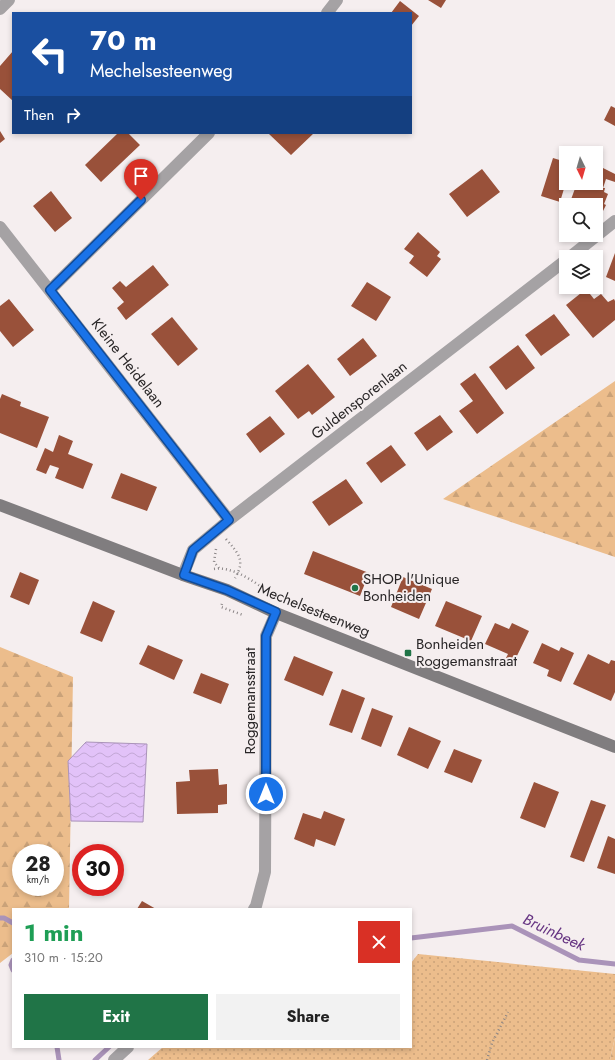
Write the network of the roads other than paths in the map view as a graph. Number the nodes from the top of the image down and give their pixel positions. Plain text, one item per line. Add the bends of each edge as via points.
1 (9, 0) edge
2 (337, 0) edge
3 (0, 9) edge
4 (328, 12) edge
5 (208, 134) edge
6 (615, 221) edge
7 (0, 227) edge
8 (579, 250) edge
9 (559, 265) edge
10 (50, 290) junction
11 (0, 505) edge
12 (229, 520) junction
13 (184, 575) junction
14 (276, 612) junction
15 (615, 747) edge
16 (255, 908) edge
17 (127, 1048) edge
18 (114, 1060) edge

1 - 3 street
2 - 4 street
5 - 10 street
6 - 8 street
7 - 10 street, Kleine Heidelaan
9 - 12 street, Guldensporenlaan
10 - 12 street, Kleine Heidelaan
11 - 13 street, Mechelsesteenweg
12 - 13 street, Guldensporenlaan via 193,550
13 - 14 street, Mechelsesteenweg via 227,590
14 - 15 street, Mechelsesteenweg
14 - 16 street, Roggemansstraat via 266,636 266,872
17 - 18 street

